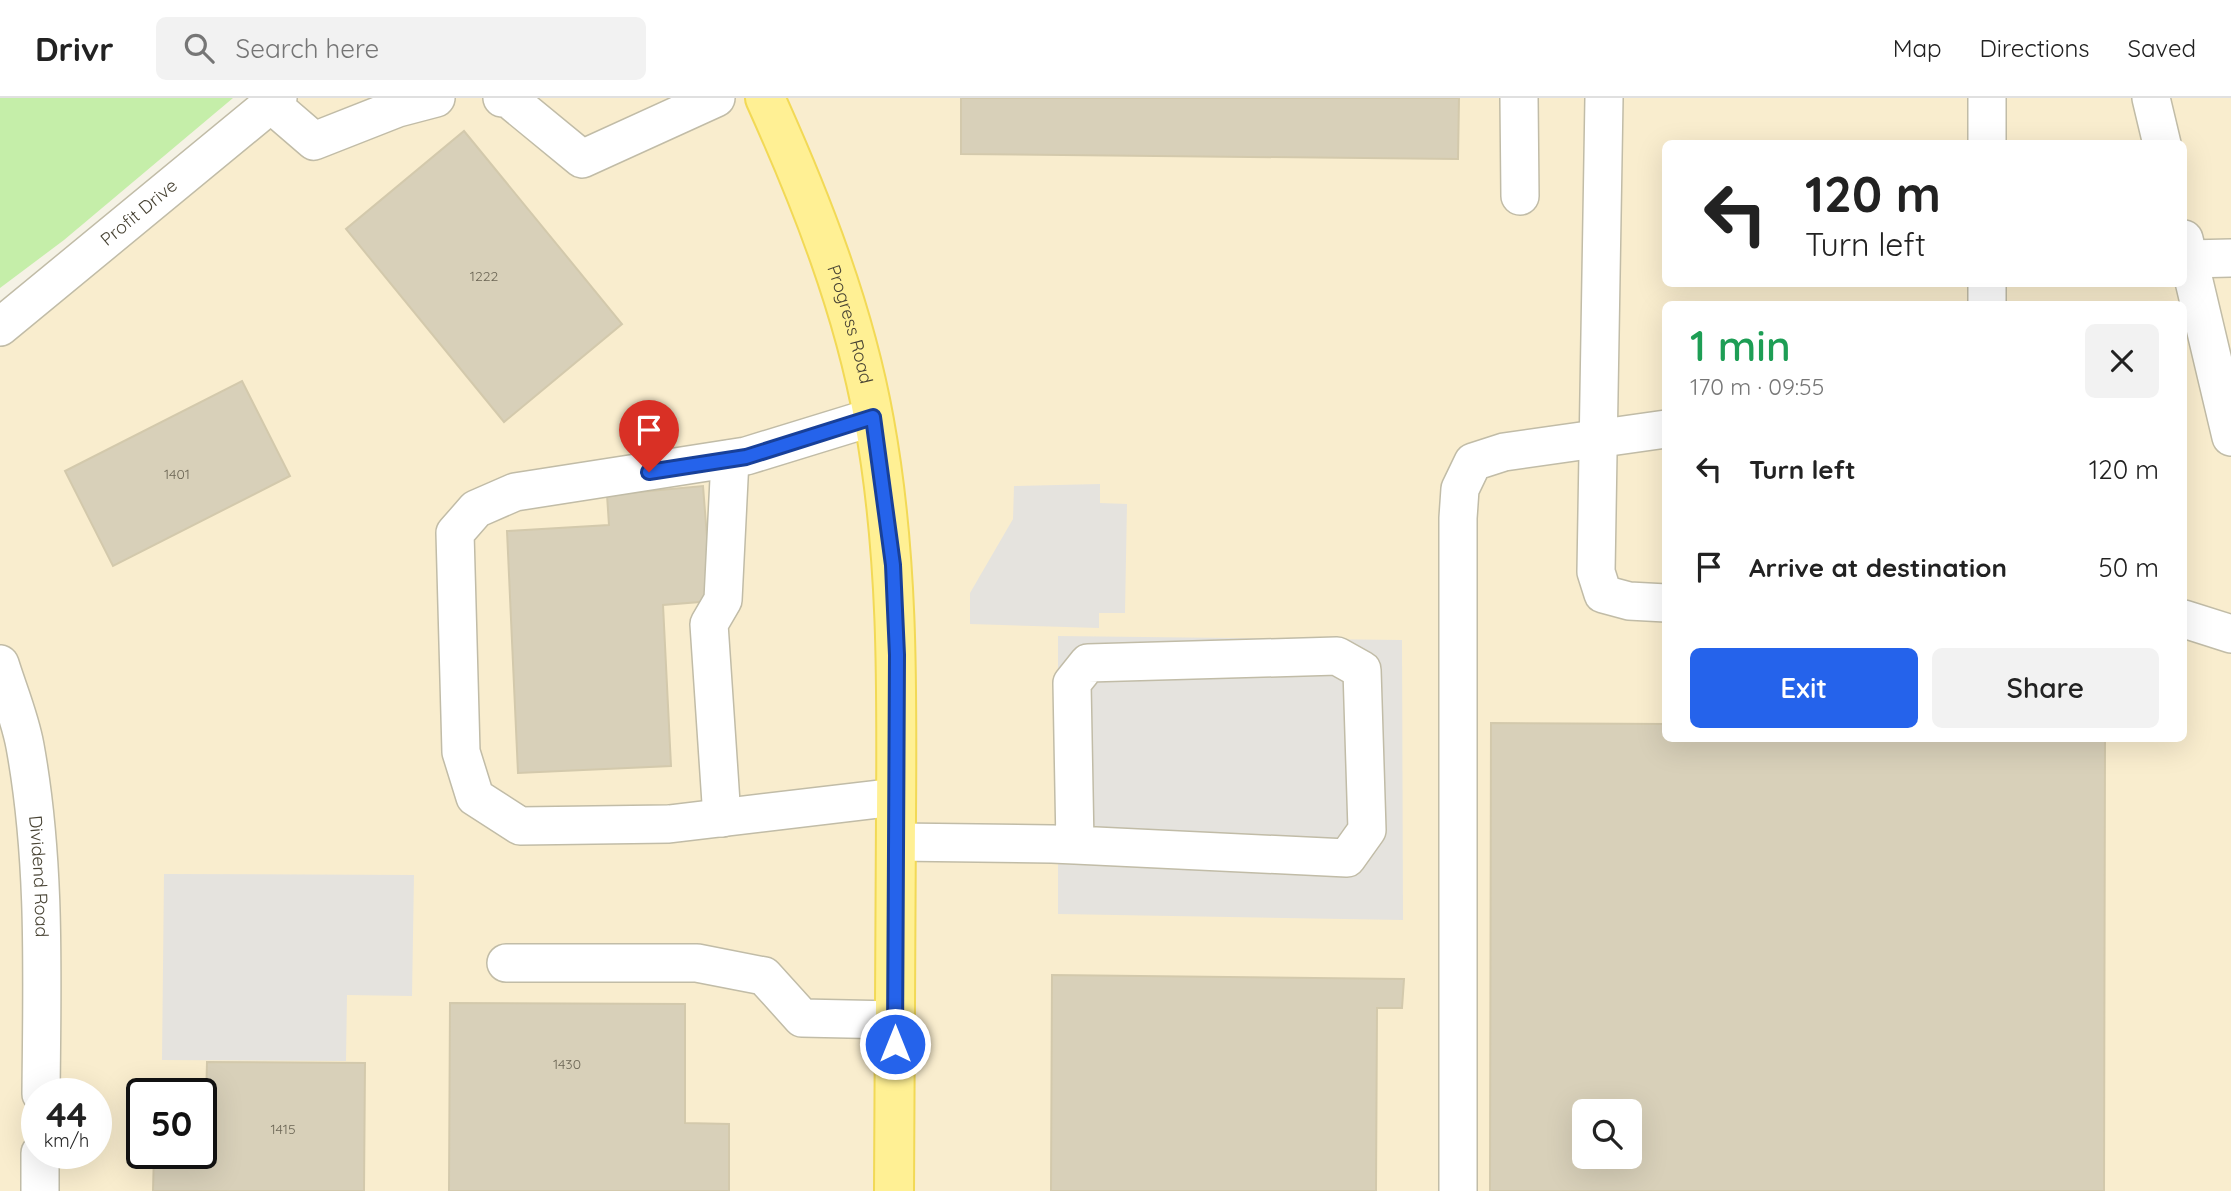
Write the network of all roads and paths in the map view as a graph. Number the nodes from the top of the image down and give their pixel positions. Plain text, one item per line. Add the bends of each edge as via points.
1 (436, 98) edge
2 (502, 98) edge
3 (716, 98) edge
4 (765, 98) edge
5 (1519, 98) edge
6 (1604, 98) edge
7 (1987, 98) edge
8 (2151, 98) edge
9 (274, 101) edge
10 (1987, 140) edge
11 (2161, 140) edge
12 (1520, 196) dead end
13 (2187, 249) edge
14 (2187, 258) edge
15 (2231, 258) edge
16 (0, 327) edge
17 (2197, 350) edge
18 (873, 417) junction
19 (1662, 430) edge
20 (2231, 437) edge
21 (1598, 438) junction
22 (730, 459) junction
23 (1662, 603) edge
24 (2187, 620) edge
25 (2231, 634) edge
26 (0, 664) edge
27 (896, 797) junction
28 (722, 818) junction
29 (896, 842) junction
30 (1075, 845) junction
31 (506, 963) dead end
32 (895, 1020) junction
33 (41, 1078) edge
34 (40, 1169) edge
35 (40, 1191) edge
36 (894, 1191) edge
37 (1458, 1191) edge

1 - 9 street via 314,141
2 - 3 street via 582,159
4 - 18 main road, Progress Road via 841,290
5 - 12 street
6 - 21 street
7 - 10 street
8 - 11 street
9 - 16 street, Profit Drive
13 - 15 street
14 - 17 street
17 - 20 street
18 - 22 street
18 - 27 main road, Progress Road via 893,565
19 - 21 street
21 - 23 street via 1597,572 1603,594
21 - 37 street via 1504,452 1473,462 1460,489
22 - 28 street via 723,600 709,624
22 - 28 street via 515,492 476,509 454,533 461,752 475,797 520,827 669,824
24 - 25 street
26 - 33 street, Dividend Road via 24,744 39,860
27 - 28 street
27 - 29 main road, Progress Road
29 - 30 street
29 - 32 main road, Progress Road
30 - 30 street via 1347,858 1367,830 1362,670 1337,656 1088,663 1072,683
31 - 32 street via 697,963 764,976 802,1018
32 - 36 main road, Progress Road
34 - 35 street

